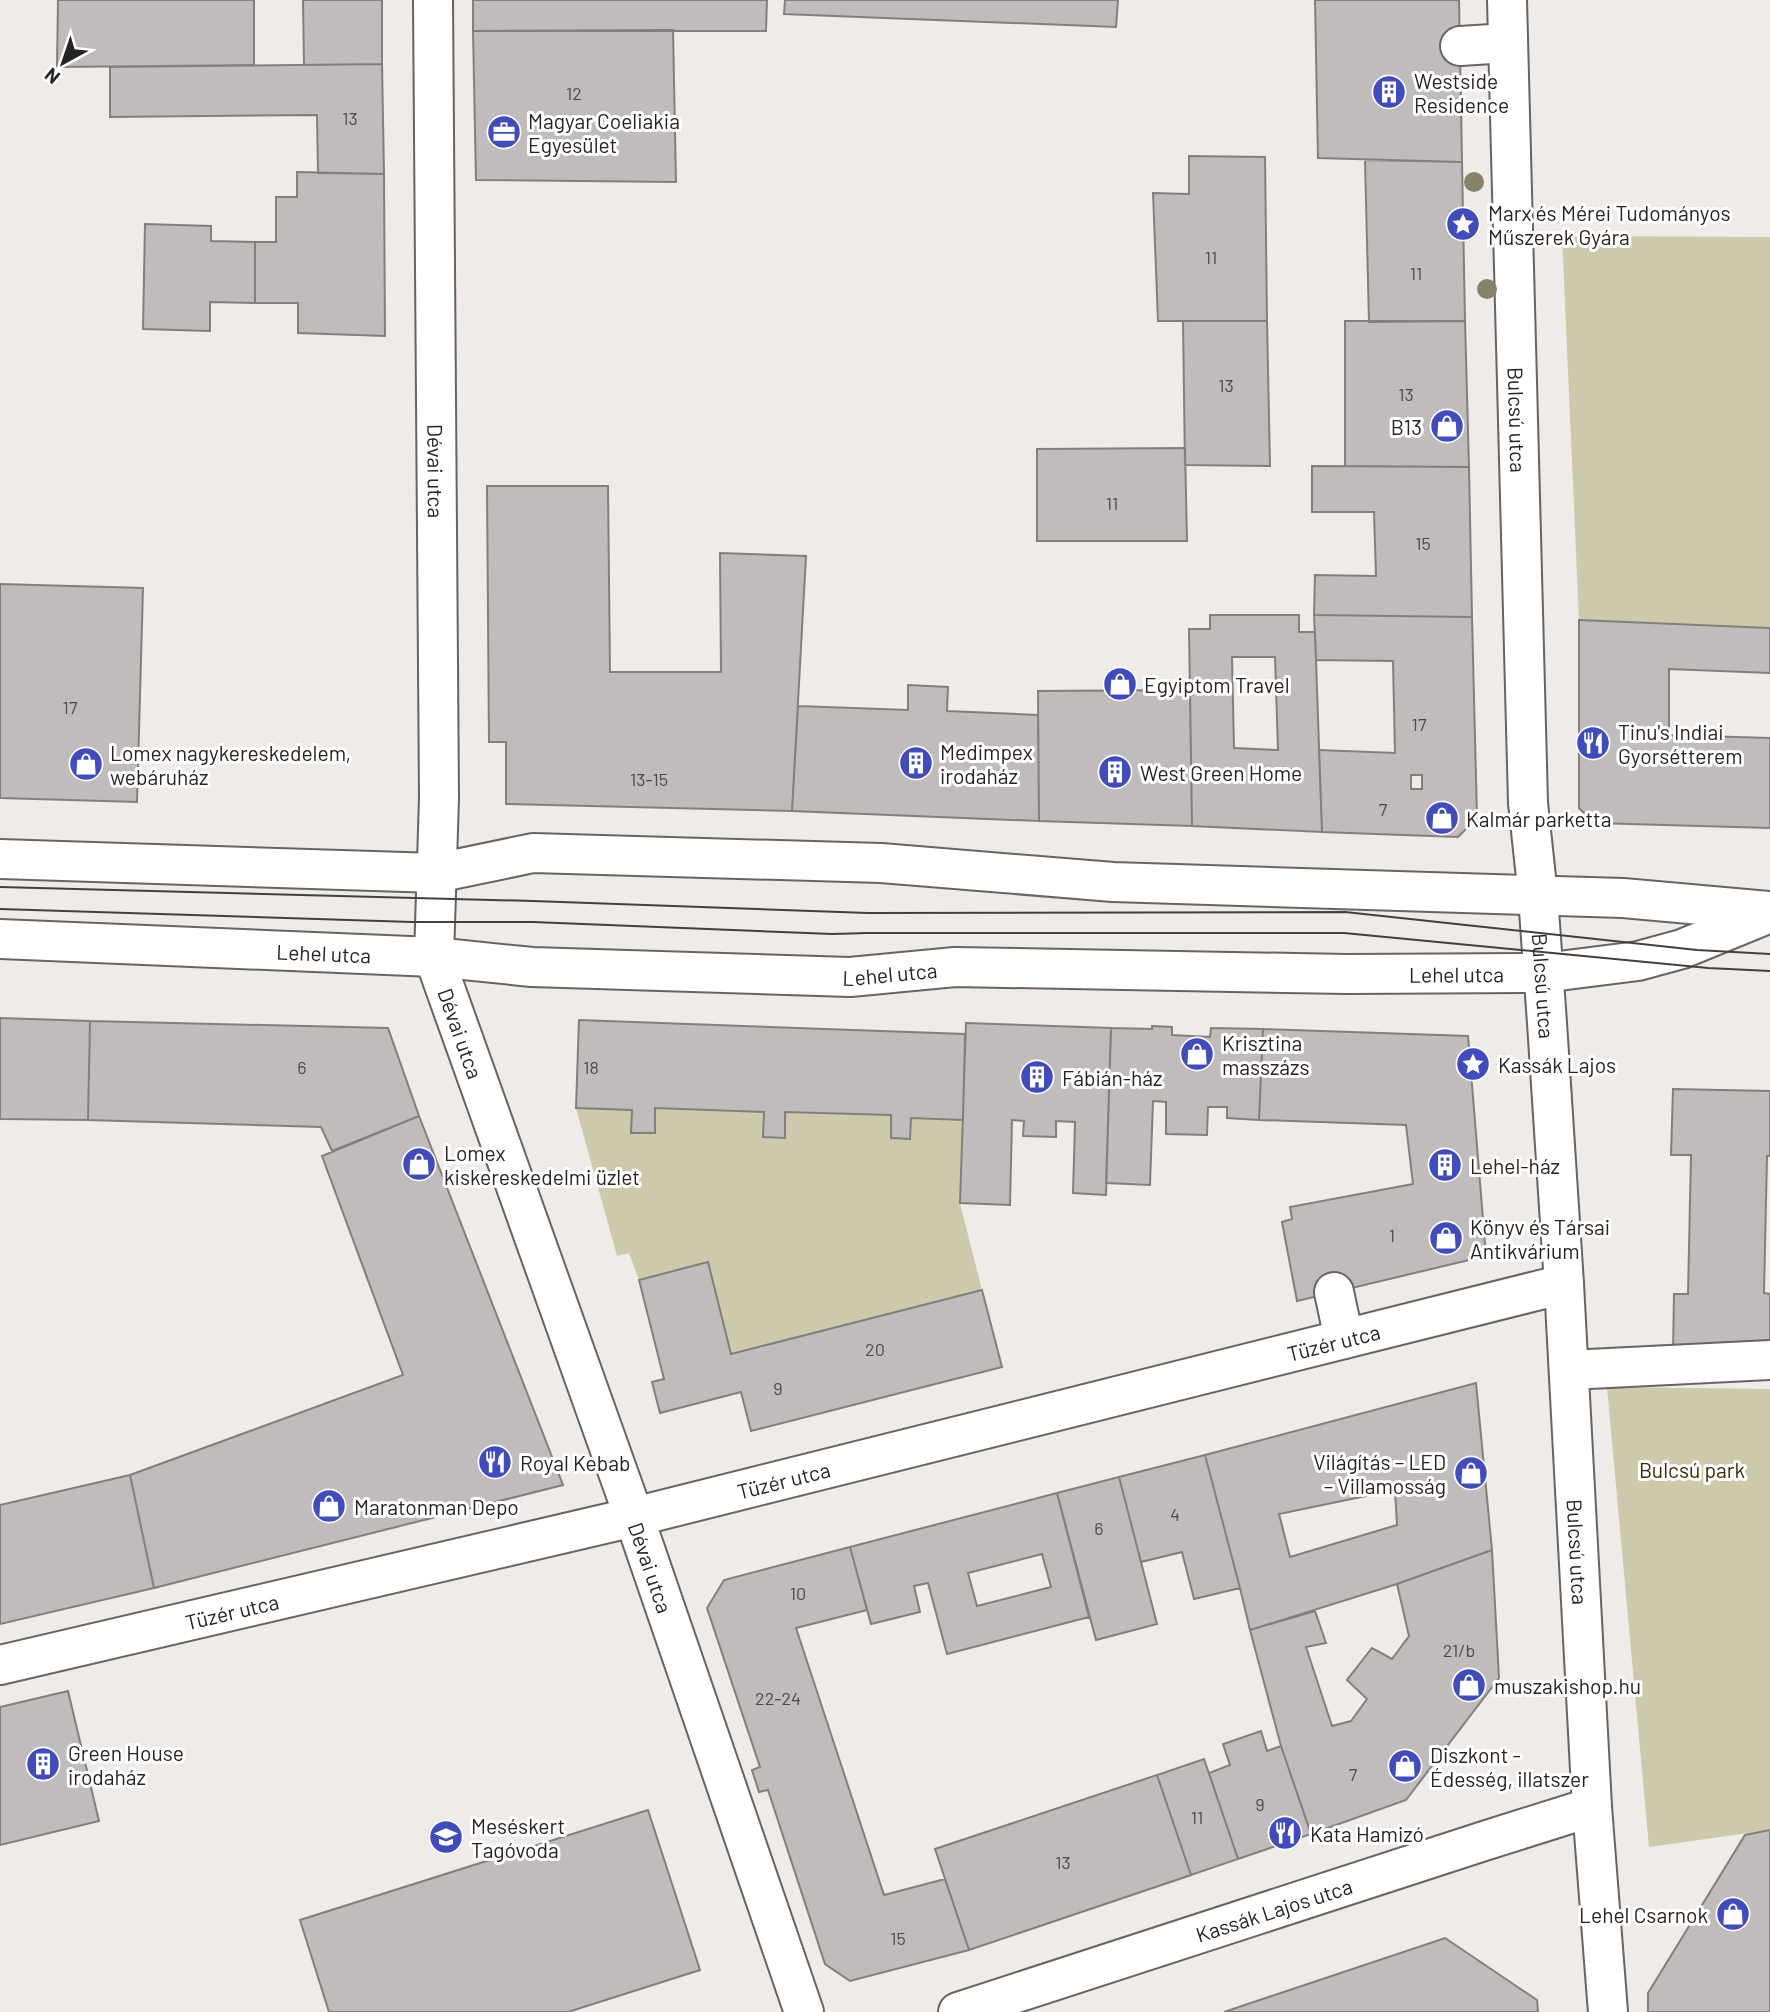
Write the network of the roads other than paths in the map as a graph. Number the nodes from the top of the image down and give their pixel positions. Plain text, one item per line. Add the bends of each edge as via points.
1 (433, 0) edge
2 (1507, 0) edge
3 (1508, 43) junction
4 (1460, 46) dead end
5 (0, 859) edge
6 (437, 873) junction
7 (1538, 896) junction
8 (1770, 912) edge
9 (0, 939) edge
10 (434, 957) junction
11 (1544, 973) junction
12 (1564, 1284) junction
13 (1334, 1292) dead end
14 (1344, 1339) junction
15 (1770, 1360) edge
16 (1569, 1370) junction
17 (634, 1517) junction
18 (0, 1665) edge
19 (1592, 1807) junction
20 (804, 2012) edge
21 (958, 2012) edge
22 (1608, 2012) edge

1 - 6 street, Dévai utca
2 - 3 street, Bulcsú utca
3 - 4 street
3 - 7 street, Bulcsú utca via 1528,803
5 - 6 street, Lehel utca
6 - 7 street, Lehel utca via 533,853 881,863 1113,882
6 - 10 street, Dévai utca
7 - 8 street, Lehel utca via 1649,900
7 - 11 street, Bulcsú utca
8 - 11 street, Lehel utca via 1682,949 1637,961
9 - 10 street, Lehel utca
10 - 11 street, Lehel utca via 533,967 850,977 955,967
10 - 17 street, Dévai utca
11 - 12 street, Bulcsú utca
12 - 14 street, Tüzér utca
12 - 16 street, Bulcsú utca
13 - 14 street
14 - 17 street, Tüzér utca
15 - 16 street
16 - 19 street, Bulcsú utca
17 - 18 street, Tüzér utca
17 - 20 street, Dévai utca
19 - 21 street, Kassák Lajos utca
19 - 22 street, Bulcsú utca

